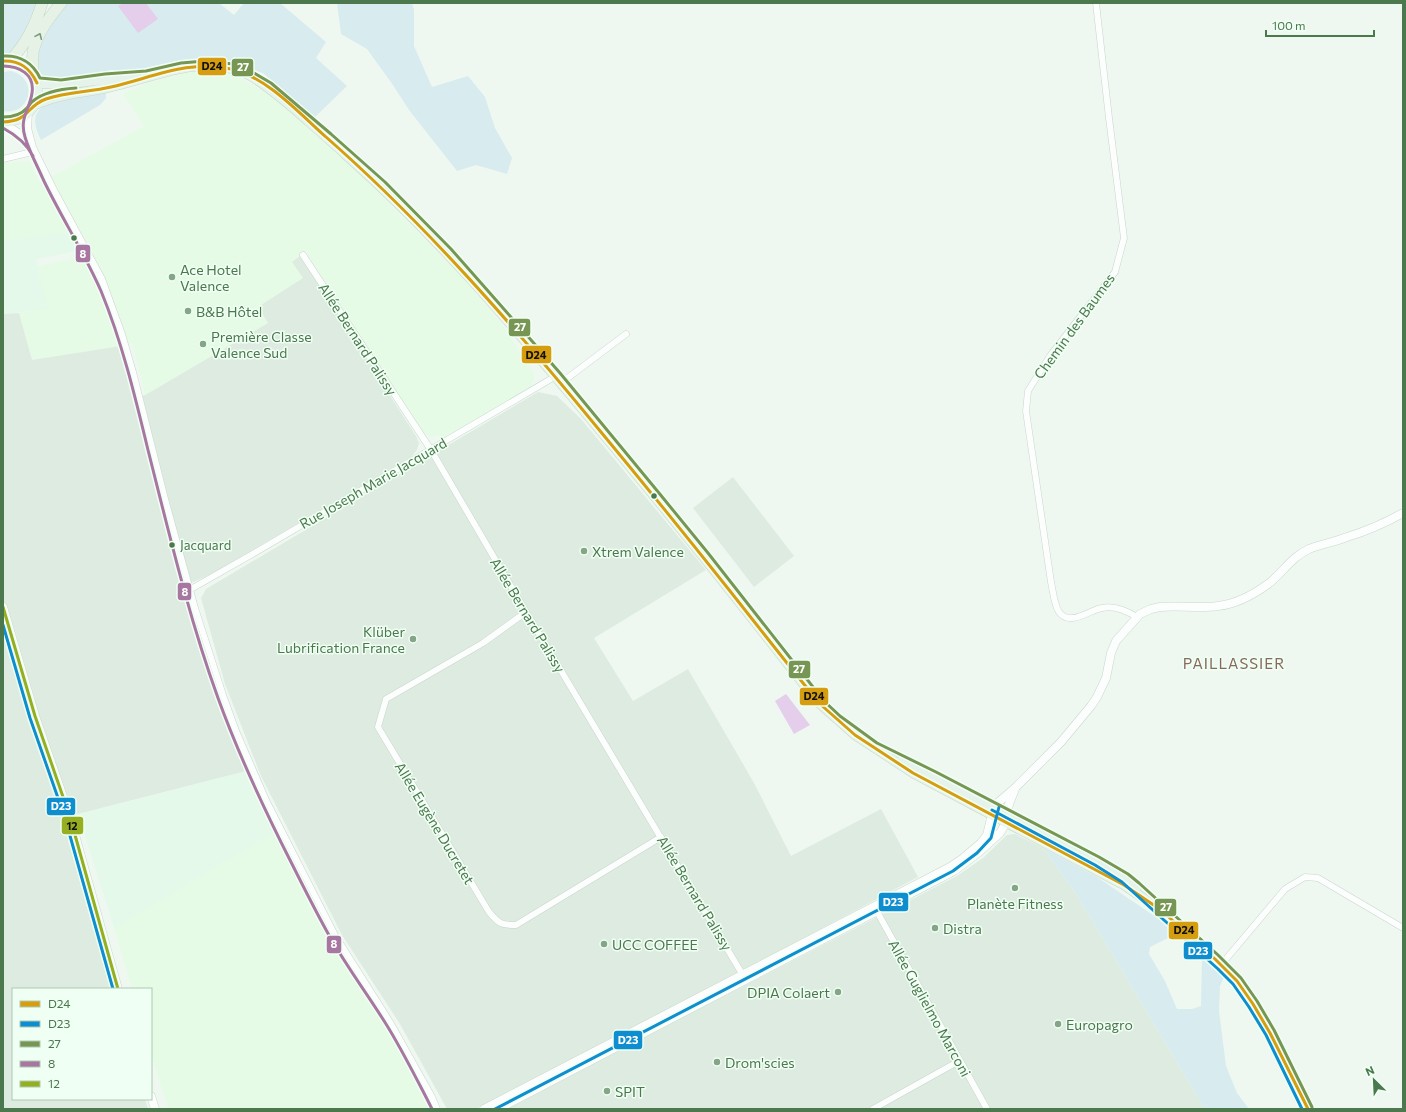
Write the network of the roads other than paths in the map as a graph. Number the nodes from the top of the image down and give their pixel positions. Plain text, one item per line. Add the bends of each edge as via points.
1 (42, 3) edge
2 (61, 3) edge
3 (1096, 3) edge
4 (6, 61) edge
5 (147, 76) junction
6 (35, 78) junction
7 (32, 109) junction
8 (3, 122) edge
9 (34, 147) junction
10 (3, 159) edge
11 (303, 255) dead end
12 (626, 334) dead end
13 (558, 380) junction
14 (431, 450) junction
15 (1403, 513) edge
16 (190, 589) junction
17 (3, 607) edge
18 (526, 612) junction
19 (1137, 617) junction
20 (1015, 788) junction
21 (993, 811) junction
22 (1007, 813) junction
23 (1006, 823) junction
24 (662, 837) junction
25 (875, 909) junction
26 (1161, 910) junction
27 (1403, 928) edge
28 (1221, 965) junction
29 (745, 977) junction
30 (118, 988) edge
31 (959, 1061) junction
32 (432, 1097) junction
33 (152, 1099) edge
34 (155, 1109) edge
35 (437, 1109) edge
36 (442, 1109) edge
37 (484, 1109) edge
38 (498, 1109) edge
39 (873, 1109) edge
40 (987, 1109) edge
41 (1308, 1109) edge

1 - 4 highway via 24,43 18,52
6 -> 2 highway via 33,54 37,39
3 - 19 street, Chemin des Baumes via 1124,238 1115,272 1050,356 1028,391 1026,411 1057,609 1060,614 1074,618 1102,608 1116,607
4 - 6 main road via 27,67
5 - 6 main road via 61,84
5 - 7 main road via 108,88 60,95
5 - 13 main road via 182,68 212,66 232,69 268,87 340,149 420,224
6 - 7 main road via 38,90
7 - 8 main road via 17,120
7 - 9 street via 28,128
8 - 9 street via 20,133
9 - 10 street via 28,153
9 - 16 street via 108,295 133,372
11 - 14 street, Allée Bernard Palissy
12 - 13 street, Rue Joseph Marie Jacquard
13 - 14 street, Rue Joseph Marie Jacquard
13 - 21 main road via 704,556 804,686 837,720 874,747
14 - 16 street, Rue Joseph Marie Jacquard
14 - 18 street, Allée Bernard Palissy
15 - 19 street via 1385,523 1298,555 1272,581 1245,598 1217,606 1160,607 1145,611
16 - 32 street via 223,695 266,800 335,936 390,1022
17 - 30 street via 35,716 70,817
18 - 24 street, Allée Bernard Palissy
18 - 24 street, Allée Eugène Ducretet via 484,643 386,699 378,727 472,885 497,922 516,925
19 - 20 street via 1116,642 1111,652 1106,678 1091,706 1062,742
20 - 21 street
20 - 22 street
21 - 22 main road
21 - 23 main road
21 - 25 street via 987,835 962,859
22 - 23 street
22 - 26 main road via 1125,878
23 - 25 street via 994,839 954,871
23 - 26 main road via 1124,885
24 - 29 street, Allée Bernard Palissy
25 - 29 street
25 - 31 street, Allée Guglielmo Marconi
26 - 28 main road
27 - 28 street via 1318,878 1305,877 1285,889
28 - 41 main road via 1237,981 1253,1004
29 - 37 street
29 - 38 street
31 - 39 street
31 - 40 street, Allée Guglielmo Marconi
32 - 35 street
32 - 36 street
33 - 34 street

